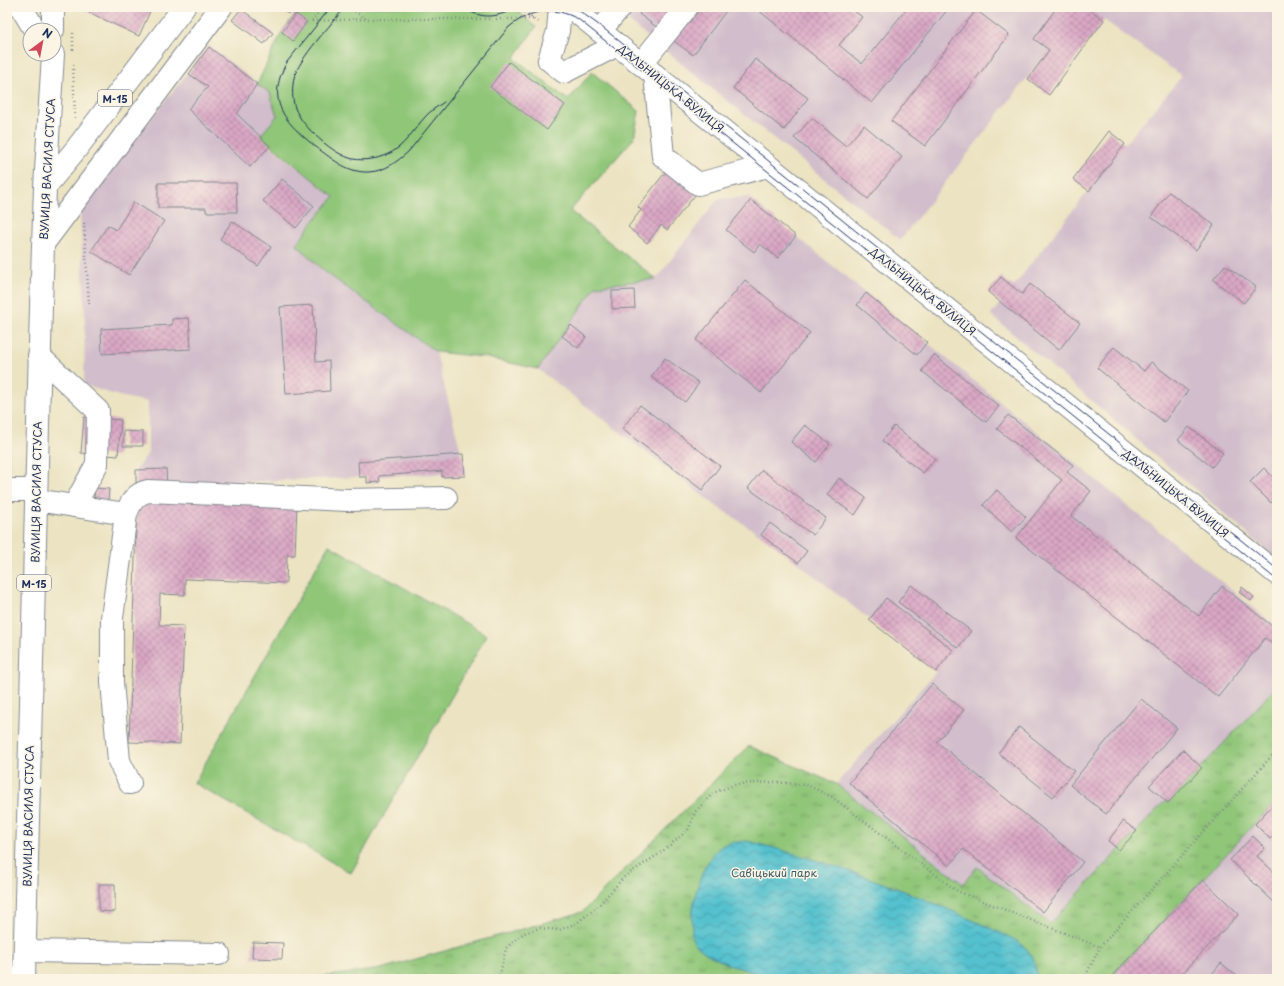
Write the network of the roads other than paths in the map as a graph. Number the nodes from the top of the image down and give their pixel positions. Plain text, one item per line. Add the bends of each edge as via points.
1 (21, 7) edge
2 (53, 7) edge
3 (184, 7) edge
4 (221, 7) edge
5 (560, 7) edge
6 (570, 7) edge
7 (620, 7) edge
8 (687, 7) edge
9 (30, 22) edge
10 (53, 22) edge
11 (600, 31) junction
12 (617, 45) junction
13 (52, 62) edge
14 (648, 70) junction
15 (768, 166) junction
16 (45, 187) junction
17 (43, 244) junction
18 (39, 356) junction
19 (7, 490) edge
20 (36, 495) junction
21 (446, 498) dead end
22 (74, 506) junction
23 (126, 514) junction
24 (1277, 574) edge
25 (130, 783) dead end
26 (25, 951) junction
27 (219, 954) dead end
28 (24, 979) edge

1 - 9 main road
2 - 10 main road
3 - 16 main road, М-15
4 - 17 main road
5 - 12 main road via 558,31 549,60 564,72
6 - 11 main road, ДАЛЬНИЦЬКА ВУЛИЦЯ
7 - 11 main road
8 - 14 main road
11 - 12 main road, ДАЛЬНИЦЬКА ВУЛИЦЯ
12 - 14 main road, ДАЛЬНИЦЬКА ВУЛИЦЯ
13 - 16 main road, ВУЛИЦЯ ВАСИЛЯ СТУСА / М-15
14 - 15 main road, ДАЛЬНИЦЬКА ВУЛИЦЯ
14 - 15 main road via 664,156 698,184
15 - 24 main road, ДАЛЬНИЦЬКА ВУЛИЦЯ
16 - 17 main road, ВУЛИЦЯ ВАСИЛЯ СТУСА / М-15
17 - 18 main road, ВУЛИЦЯ ВАСИЛЯ СТУСА / М-15
18 - 20 main road, ВУЛИЦЯ ВАСИЛЯ СТУСА / М-15
18 - 22 main road via 98,410 97,464
19 - 20 main road
20 - 22 main road
20 - 26 main road, ВУЛИЦЯ ВАСИЛЯ СТУСА / М-15
21 - 23 main road via 347,500 148,491 136,496
22 - 23 main road
23 - 25 main road via 112,618 112,682 118,761
26 - 27 main road
26 - 28 main road, ВУЛИЦЯ ВАСИЛЯ СТУСА / М-15

